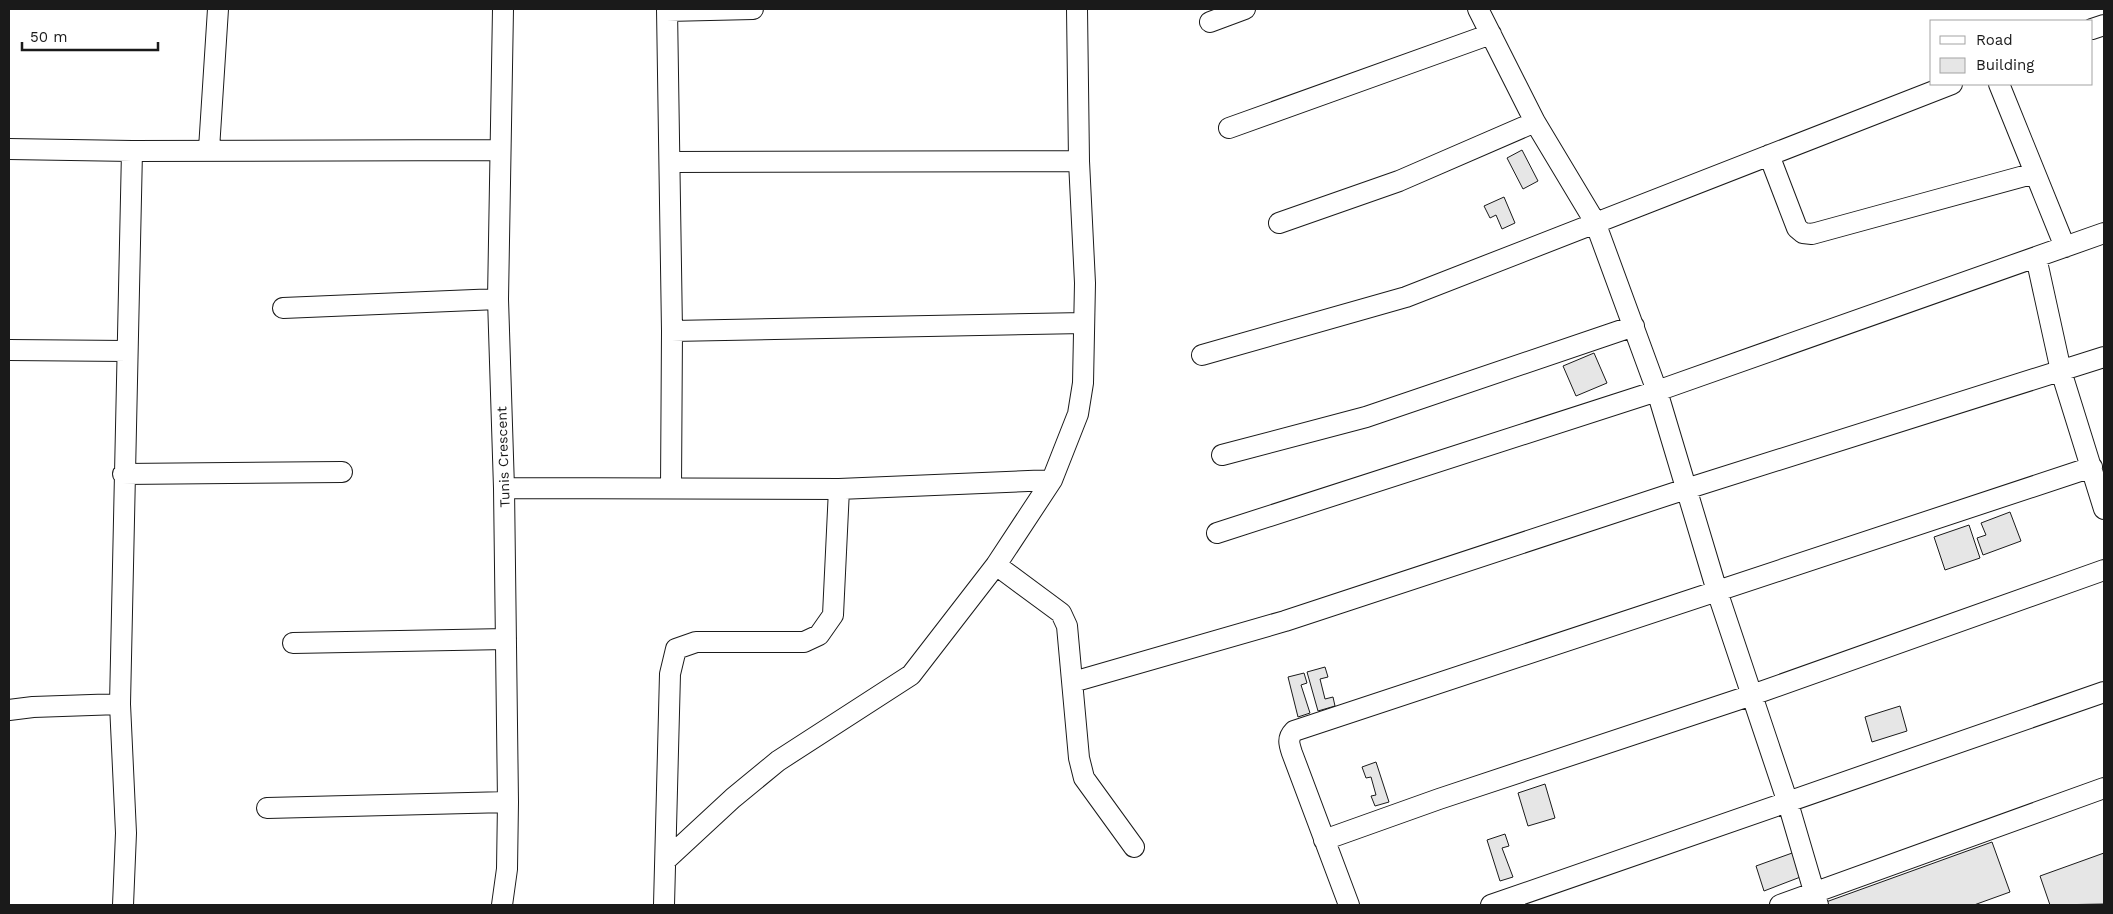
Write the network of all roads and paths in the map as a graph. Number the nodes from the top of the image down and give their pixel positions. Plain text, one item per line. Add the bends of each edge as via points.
1 (218, 9) edge
2 (503, 9) edge
3 (753, 9) edge
4 (1077, 9) edge
5 (1245, 9) edge
6 (1478, 9) edge
7 (667, 10) edge
8 (1210, 22) dead end
9 (1491, 34) junction
10 (1949, 85) edge
11 (2000, 85) edge
12 (1535, 122) junction
13 (1229, 128) dead end
14 (9, 149) edge
15 (209, 149) junction
16 (499, 150) junction
17 (132, 151) junction
18 (1769, 155) junction
19 (1079, 161) junction
20 (670, 162) junction
21 (2035, 173) junction
22 (1595, 222) junction
23 (1279, 223) dead end
24 (2104, 233) edge
25 (2065, 246) junction
26 (2036, 257) junction
27 (498, 299) junction
28 (283, 308) dead end
29 (1084, 323) junction
30 (1634, 326) junction
31 (672, 331) junction
32 (9, 350) edge
33 (127, 351) junction
34 (1202, 355) dead end
35 (2104, 357) edge
36 (2061, 371) junction
37 (1657, 391) junction
38 (1222, 455) dead end
39 (2092, 467) junction
40 (342, 472) dead end
41 (123, 474) junction
42 (1052, 480) junction
43 (671, 487) junction
44 (504, 488) junction
45 (839, 489) junction
46 (1686, 489) junction
47 (2104, 509) edge
48 (1217, 533) dead end
49 (996, 565) junction
50 (2104, 570) edge
51 (1717, 591) junction
52 (506, 639) junction
53 (293, 643) dead end
54 (1073, 682) junction
55 (2104, 692) edge
56 (1752, 695) junction
57 (120, 704) junction
58 (9, 710) edge
59 (2104, 788) edge
60 (508, 802) junction
61 (1788, 803) junction
62 (267, 808) dead end
63 (1324, 840) junction
64 (1134, 847) dead end
65 (666, 860) junction
66 (1816, 899) edge
67 (123, 905) edge
68 (502, 905) edge
69 (664, 905) edge
70 (1349, 905) edge
71 (1491, 905) edge
72 (1780, 905) edge

1 - 15 street
2 - 16 street, Tunis Crescent
3 - 7 street
4 - 19 street
5 - 8 street
6 - 9 street
7 - 20 street
9 - 12 street
9 - 13 street
10 - 18 street
11 - 21 street
12 - 22 street
12 - 23 street via 1399,181
14 - 17 street
15 - 16 street
15 - 17 street
16 - 27 street, Tunis Crescent
17 - 33 street
18 - 21 street via 1797,228 1812,234
18 - 22 street
19 - 20 street
19 - 29 street
20 - 31 street
21 - 25 street
22 - 30 street
22 - 34 street via 1406,297
24 - 25 street
25 - 26 street
26 - 36 street
26 - 37 street
27 - 28 street
27 - 44 street, Tunis Crescent
29 - 31 street
29 - 42 street via 1083,383 1078,414
30 - 37 street
30 - 38 street via 1366,417
31 - 43 street
32 - 33 street
33 - 41 street
35 - 36 street
36 - 39 street
36 - 46 street
37 - 46 street
37 - 48 street
39 - 47 street
39 - 51 street
40 - 41 street
41 - 57 street
42 - 45 street
42 - 49 street
43 - 44 street
43 - 45 street
44 - 52 street, Tunis Crescent
45 - 65 street via 833,615 819,634 804,642 696,642 676,649 670,674
46 - 51 street
46 - 54 street via 1285,621
49 - 54 street via 1061,613 1067,626
49 - 65 street via 910,674 778,762 733,798
50 - 56 street
51 - 56 street
51 - 63 street via 1294,732 1289,743
52 - 53 street
52 - 60 street, Tunis Crescent
54 - 64 street via 1079,758 1084,778
55 - 61 street
56 - 61 street
56 - 63 street via 1439,798
57 - 58 street
57 - 67 street via 126,833
59 - 66 street
60 - 62 street
60 - 68 street, Tunis Crescent via 507,869
61 - 66 street
61 - 71 street
63 - 70 street
65 - 69 street
66 - 72 street

